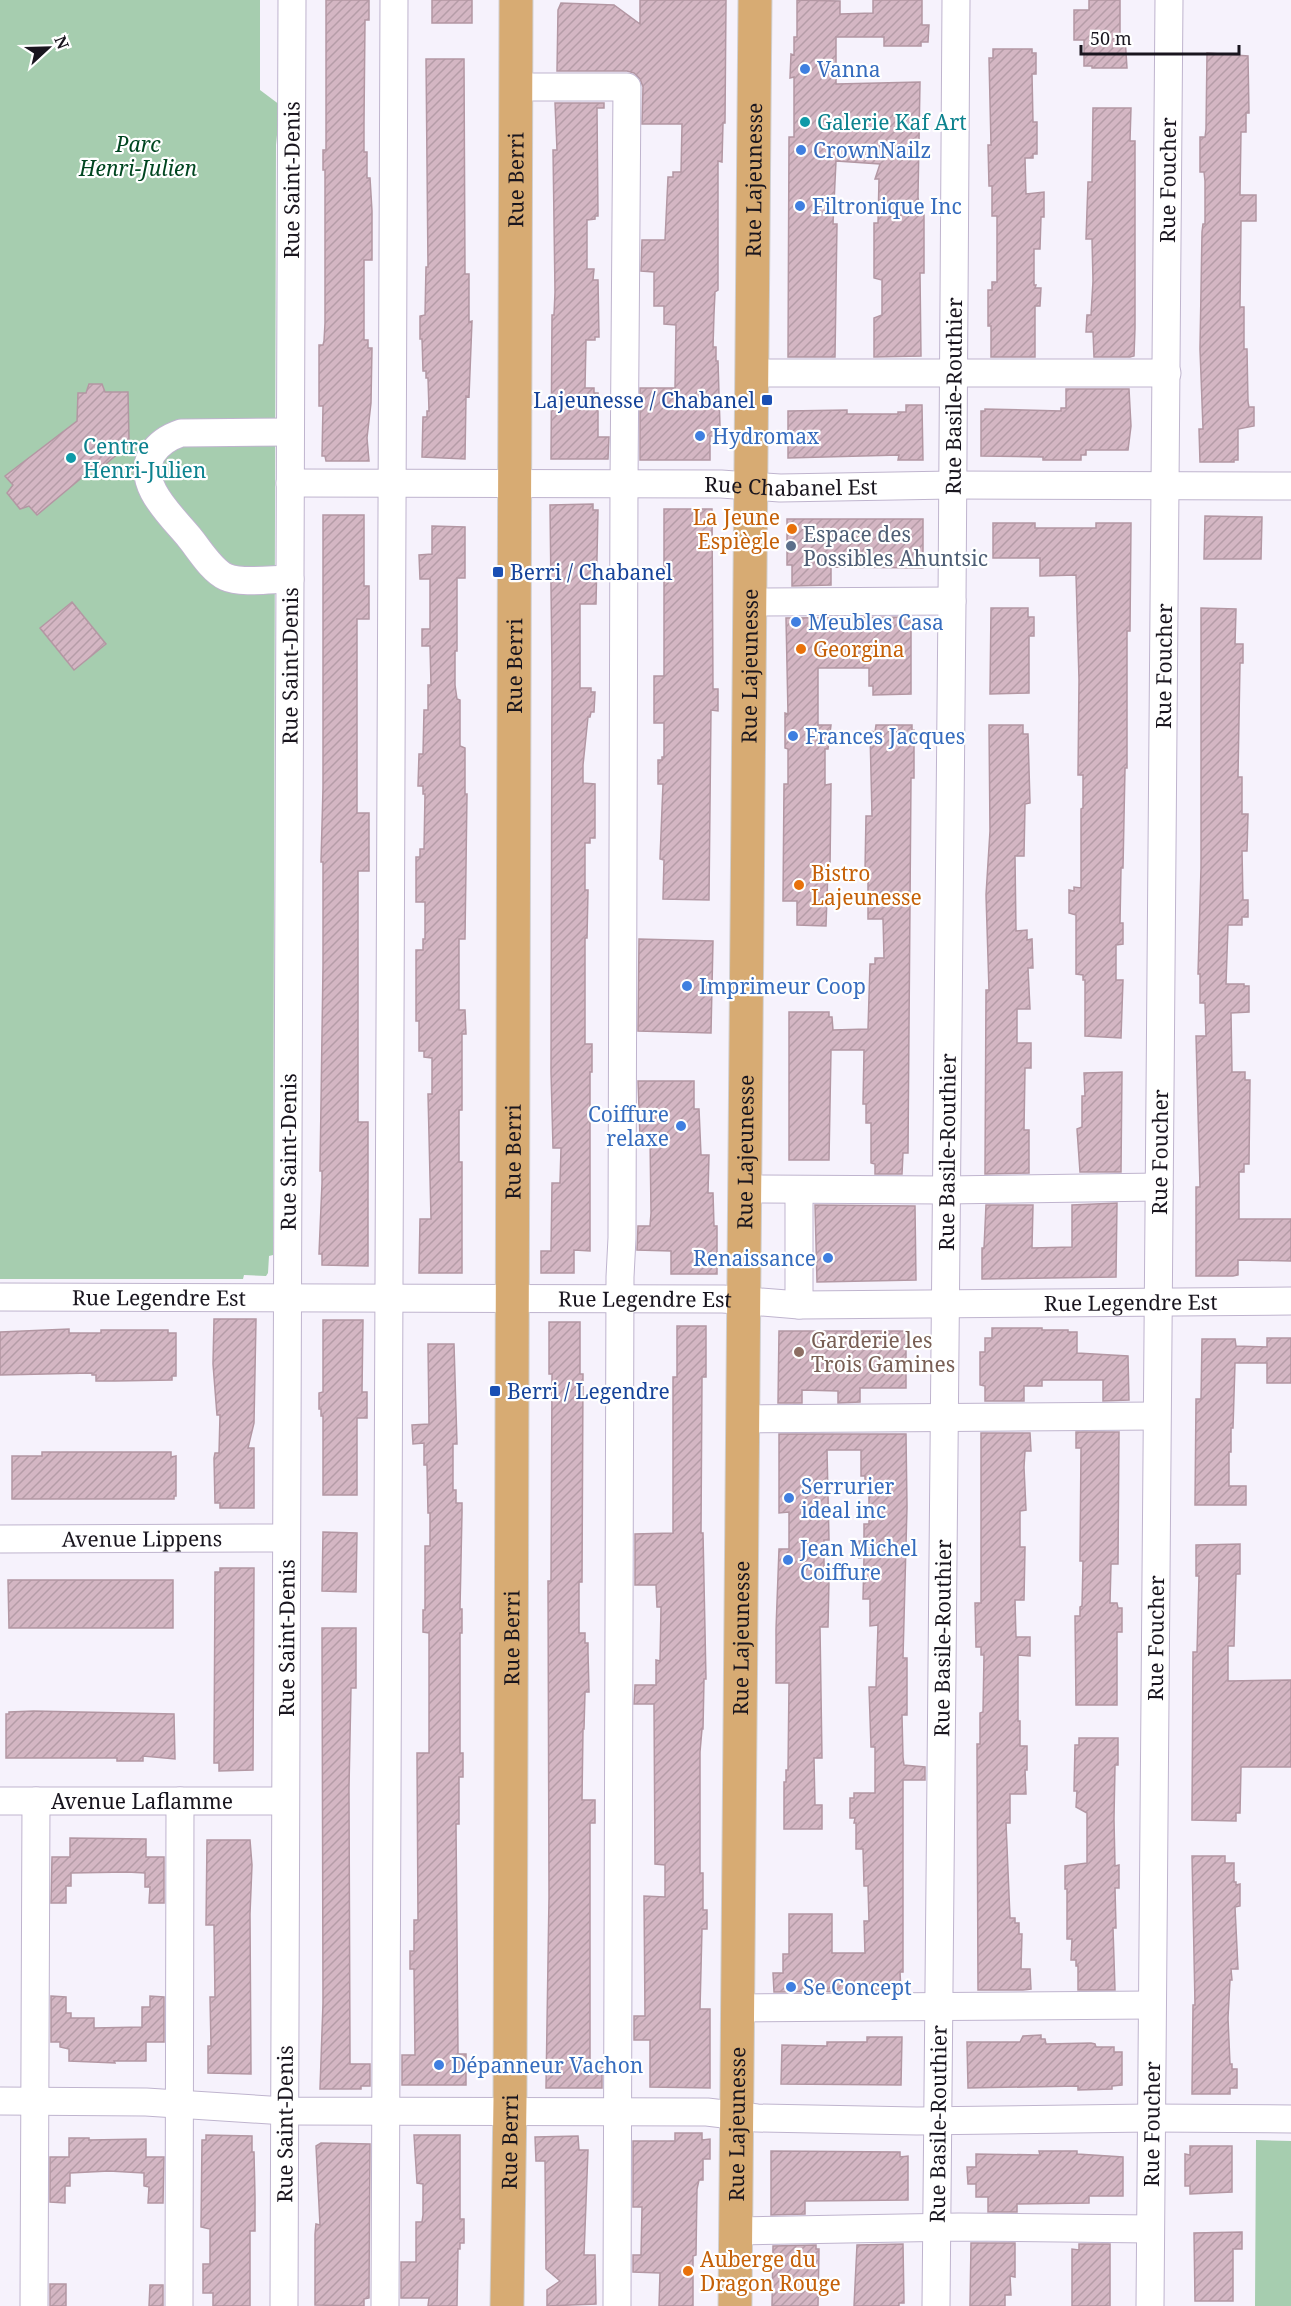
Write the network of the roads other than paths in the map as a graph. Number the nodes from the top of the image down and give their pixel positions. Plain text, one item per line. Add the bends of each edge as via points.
1 (292, 0) edge
2 (394, 0) edge
3 (516, 0) edge
4 (755, 0) edge
5 (956, 0) edge
6 (1169, 0) edge
7 (516, 87) junction
8 (954, 372) junction
9 (751, 373) junction
10 (1167, 374) junction
11 (290, 432) junction
12 (290, 483) junction
13 (392, 483) junction
14 (514, 483) junction
15 (624, 484) junction
16 (952, 485) junction
17 (750, 486) junction
18 (1166, 486) junction
19 (1291, 486) edge
20 (290, 579) junction
21 (952, 601) junction
22 (750, 602) junction
23 (1159, 1187) junction
24 (745, 1189) junction
25 (799, 1190) junction
26 (946, 1190) junction
27 (0, 1297) edge
28 (287, 1297) junction
29 (388, 1297) junction
30 (512, 1298) junction
31 (620, 1298) junction
32 (743, 1300) junction
33 (1291, 1301) edge
34 (1158, 1303) junction
35 (945, 1304) junction
36 (799, 1305) junction
37 (1156, 1416) junction
38 (944, 1417) junction
39 (741, 1419) junction
40 (286, 1538) junction
41 (0, 1539) edge
42 (0, 1801) edge
43 (36, 1801) junction
44 (180, 1801) junction
45 (285, 1802) junction
46 (1151, 2005) junction
47 (939, 2006) junction
48 (738, 2008) junction
49 (0, 2101) edge
50 (34, 2101) junction
51 (180, 2105) junction
52 (510, 2111) junction
53 (617, 2111) junction
54 (285, 2112) junction
55 (386, 2112) junction
56 (737, 2116) junction
57 (1150, 2118) junction
58 (1291, 2119) edge
59 (936, 2120) junction
60 (936, 2228) junction
61 (1150, 2229) junction
62 (736, 2231) junction
63 (34, 2306) edge
64 (179, 2306) edge
65 (284, 2306) edge
66 (385, 2306) edge
67 (507, 2306) edge
68 (617, 2306) edge
69 (735, 2306) edge
70 (936, 2306) edge
71 (1149, 2306) edge

1 - 11 street, Rue Saint-Denis
2 - 13 street
3 - 7 main road, Rue Berri
4 - 9 main road, Rue Lajeunesse
5 - 8 street, Rue Basile-Routhier
6 - 10 street, Rue Foucher
7 - 14 main road, Rue Berri
7 - 15 street via 627,87
8 - 9 street
8 - 10 street
8 - 16 street, Rue Basile-Routhier
9 - 17 main road, Rue Lajeunesse
10 - 18 street, Rue Foucher
11 - 12 street, Rue Saint-Denis
11 - 20 street via 181,433 159,446 150,458 148,472 164,506 220,574 234,580
12 - 13 street, Rue Chabanel Est
12 - 20 street, Rue Saint-Denis
13 - 14 street, Rue Chabanel Est
13 - 29 street
14 - 15 street, Rue Chabanel Est
14 - 30 main road, Rue Berri
15 - 17 street, Rue Chabanel Est
15 - 31 street
16 - 17 street, Rue Chabanel Est
16 - 18 street, Rue Chabanel Est
16 - 21 street, Rue Basile-Routhier
17 - 22 main road, Rue Lajeunesse
18 - 19 street, Rue Chabanel Est
18 - 23 street, Rue Foucher
20 - 28 street, Rue Saint-Denis
21 - 22 street
21 - 26 street, Rue Basile-Routhier
22 - 24 main road, Rue Lajeunesse
23 - 26 street
23 - 34 street, Rue Foucher
24 - 25 street
24 - 32 main road, Rue Lajeunesse
25 - 26 street
25 - 36 street
26 - 35 street, Rue Basile-Routhier
27 - 28 street, Rue Legendre Est
28 - 29 street, Rue Legendre Est
28 - 40 street, Rue Saint-Denis
29 - 30 street, Rue Legendre Est
29 - 55 street
30 - 31 street, Rue Legendre Est
30 - 52 main road, Rue Berri
31 - 32 street, Rue Legendre Est
31 - 53 street
32 - 36 street, Rue Legendre Est
32 - 39 main road, Rue Lajeunesse
33 - 34 street, Rue Legendre Est
34 - 35 street, Rue Legendre Est
34 - 37 street, Rue Foucher
35 - 36 street, Rue Legendre Est
35 - 38 street, Rue Basile-Routhier
37 - 38 street
37 - 46 street, Rue Foucher
38 - 39 street
38 - 47 street, Rue Basile-Routhier
39 - 48 main road, Rue Lajeunesse
40 - 41 street, Avenue Lippens
40 - 45 street, Rue Saint-Denis
42 - 43 street, Avenue Laflamme
43 - 44 street, Avenue Laflamme
43 - 50 street
44 - 45 street, Avenue Laflamme
44 - 51 street
45 - 54 street, Rue Saint-Denis
46 - 47 street
46 - 57 street, Rue Foucher
47 - 48 street
47 - 59 street, Rue Basile-Routhier
48 - 56 main road, Rue Lajeunesse
49 - 50 street
50 - 51 street
50 - 63 street
51 - 54 street
51 - 64 street
52 - 53 street
52 - 55 street
52 - 67 main road, Rue Berri
53 - 56 street
53 - 68 street
54 - 55 street
54 - 65 street, Rue Saint-Denis
55 - 66 street
56 - 59 street
56 - 62 main road, Rue Lajeunesse
57 - 58 street
57 - 59 street
57 - 61 street, Rue Foucher
59 - 60 street, Rue Basile-Routhier
60 - 61 street
60 - 62 street
60 - 70 street, Rue Basile-Routhier
61 - 71 street, Rue Foucher
62 - 69 main road, Rue Lajeunesse

